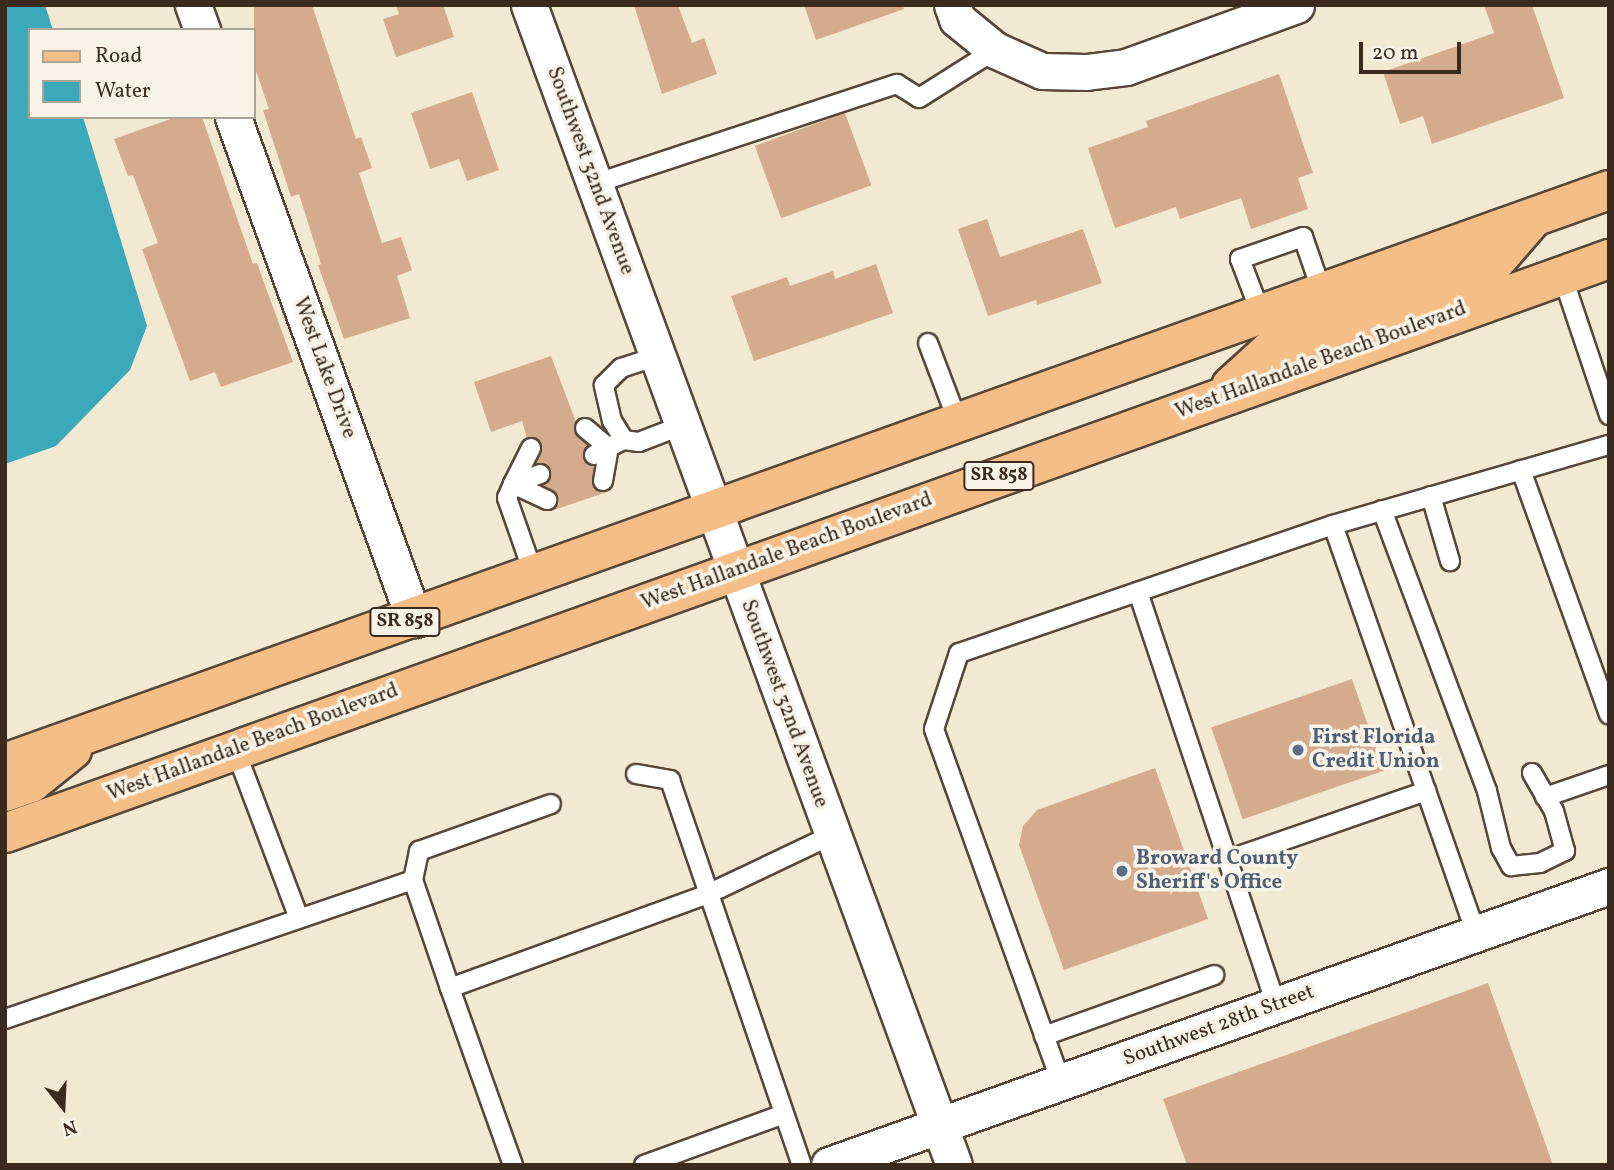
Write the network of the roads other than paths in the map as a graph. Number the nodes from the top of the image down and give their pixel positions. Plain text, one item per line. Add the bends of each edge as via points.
1 (193, 5) edge
2 (529, 5) edge
3 (1296, 5) edge
4 (954, 12) edge
5 (201, 28) edge
6 (995, 50) junction
7 (234, 119) edge
8 (594, 184) junction
9 (1609, 190) edge
10 (1535, 216) junction
11 (1609, 230) edge
12 (1609, 259) edge
13 (1562, 275) junction
14 (1322, 292) junction
15 (1261, 314) junction
16 (928, 343) dead end
17 (657, 356) junction
18 (1220, 397) junction
19 (1609, 415) edge
20 (958, 422) junction
21 (682, 425) junction
22 (585, 428) dead end
23 (1609, 445) edge
24 (531, 448) dead end
25 (609, 448) junction
26 (1521, 470) junction
27 (540, 474) dead end
28 (603, 481) dead end
29 (513, 484) junction
30 (1431, 496) junction
31 (548, 500) dead end
32 (713, 510) junction
33 (1382, 510) junction
34 (1333, 525) junction
35 (1450, 561) dead end
36 (735, 570) junction
37 (534, 575) junction
38 (1138, 592) junction
39 (414, 619) junction
40 (1609, 715) edge
41 (96, 731) junction
42 (235, 749) junction
43 (5, 763) edge
44 (1532, 773) dead end
45 (636, 774) dead end
46 (1609, 775) edge
47 (1426, 791) junction
48 (5, 792) edge
49 (1545, 797) junction
50 (551, 804) dead end
51 (5, 833) edge
52 (832, 835) junction
53 (1227, 860) junction
54 (413, 880) junction
55 (1609, 886) edge
56 (708, 894) junction
57 (299, 918) junction
58 (1476, 934) junction
59 (1214, 975) dead end
60 (450, 988) junction
61 (1276, 1005) junction
62 (5, 1019) edge
63 (1044, 1036) junction
64 (1061, 1082) junction
65 (784, 1114) junction
66 (939, 1126) junction
67 (513, 1165) edge
68 (644, 1165) edge
69 (802, 1165) edge
70 (829, 1165) edge
71 (954, 1165) edge

1 - 5 street
2 - 8 street, Southwest 32nd Avenue
3 - 6 street via 1126,67 1042,71
4 - 6 street
6 - 8 lane via 919,98 897,84
7 - 39 street, West Lake Drive
8 - 17 street, Southwest 32nd Avenue
9 - 10 main road, SR 858
10 - 14 main road, SR 858
10 - 18 main road via 1488,270 1276,345
11 - 13 main road
12 - 13 main road, West Hallandale Beach Boulevard / SR 858
13 - 18 main road, West Hallandale Beach Boulevard / SR 858
13 - 19 lane
14 - 15 main road, SR 858
14 - 15 lane via 1303,237 1240,259
15 - 20 main road, SR 858
16 - 20 lane
17 - 21 street, Southwest 32nd Avenue
17 - 25 lane via 621,368 604,385 612,421
18 - 36 main road, West Hallandale Beach Boulevard / SR 858
20 - 32 main road, SR 858
21 - 25 lane
21 - 32 street, Southwest 32nd Avenue
22 - 25 lane
23 - 26 lane
24 - 29 lane
25 - 28 lane
26 - 30 lane
26 - 40 lane
27 - 29 lane
29 - 31 lane
29 - 37 lane via 507,498
30 - 33 lane
30 - 35 lane
32 - 36 street, Southwest 32nd Avenue
32 - 37 main road, SR 858
33 - 34 lane
33 - 49 lane via 1511,866 1539,863 1564,851 1554,811
34 - 38 lane
34 - 47 lane
36 - 42 main road, West Hallandale Beach Boulevard / SR 858
36 - 52 street, Southwest 32nd Avenue
37 - 39 main road, SR 858
38 - 53 lane
38 - 63 lane via 959,653 934,729
39 - 41 main road, SR 858
41 - 43 main road, SR 858
41 - 48 main road via 32,783
42 - 51 main road, West Hallandale Beach Boulevard / SR 858
42 - 57 lane
44 - 49 lane
45 - 56 lane via 670,780
46 - 49 lane
47 - 53 lane
47 - 58 lane
50 - 54 lane via 419,851
52 - 56 lane
52 - 66 street, Southwest 32nd Avenue
53 - 61 lane
54 - 57 lane
54 - 60 lane
55 - 58 street, Southwest 28th Street
56 - 60 lane
56 - 65 lane
57 - 62 lane
58 - 61 street, Southwest 28th Street
59 - 63 lane
60 - 67 lane
61 - 64 street, Southwest 28th Street
63 - 64 lane
64 - 66 street, Southwest 28th Street
65 - 68 lane
65 - 69 lane
66 - 70 street, Southwest 28th Street
66 - 71 street, Southwest 32nd Avenue

